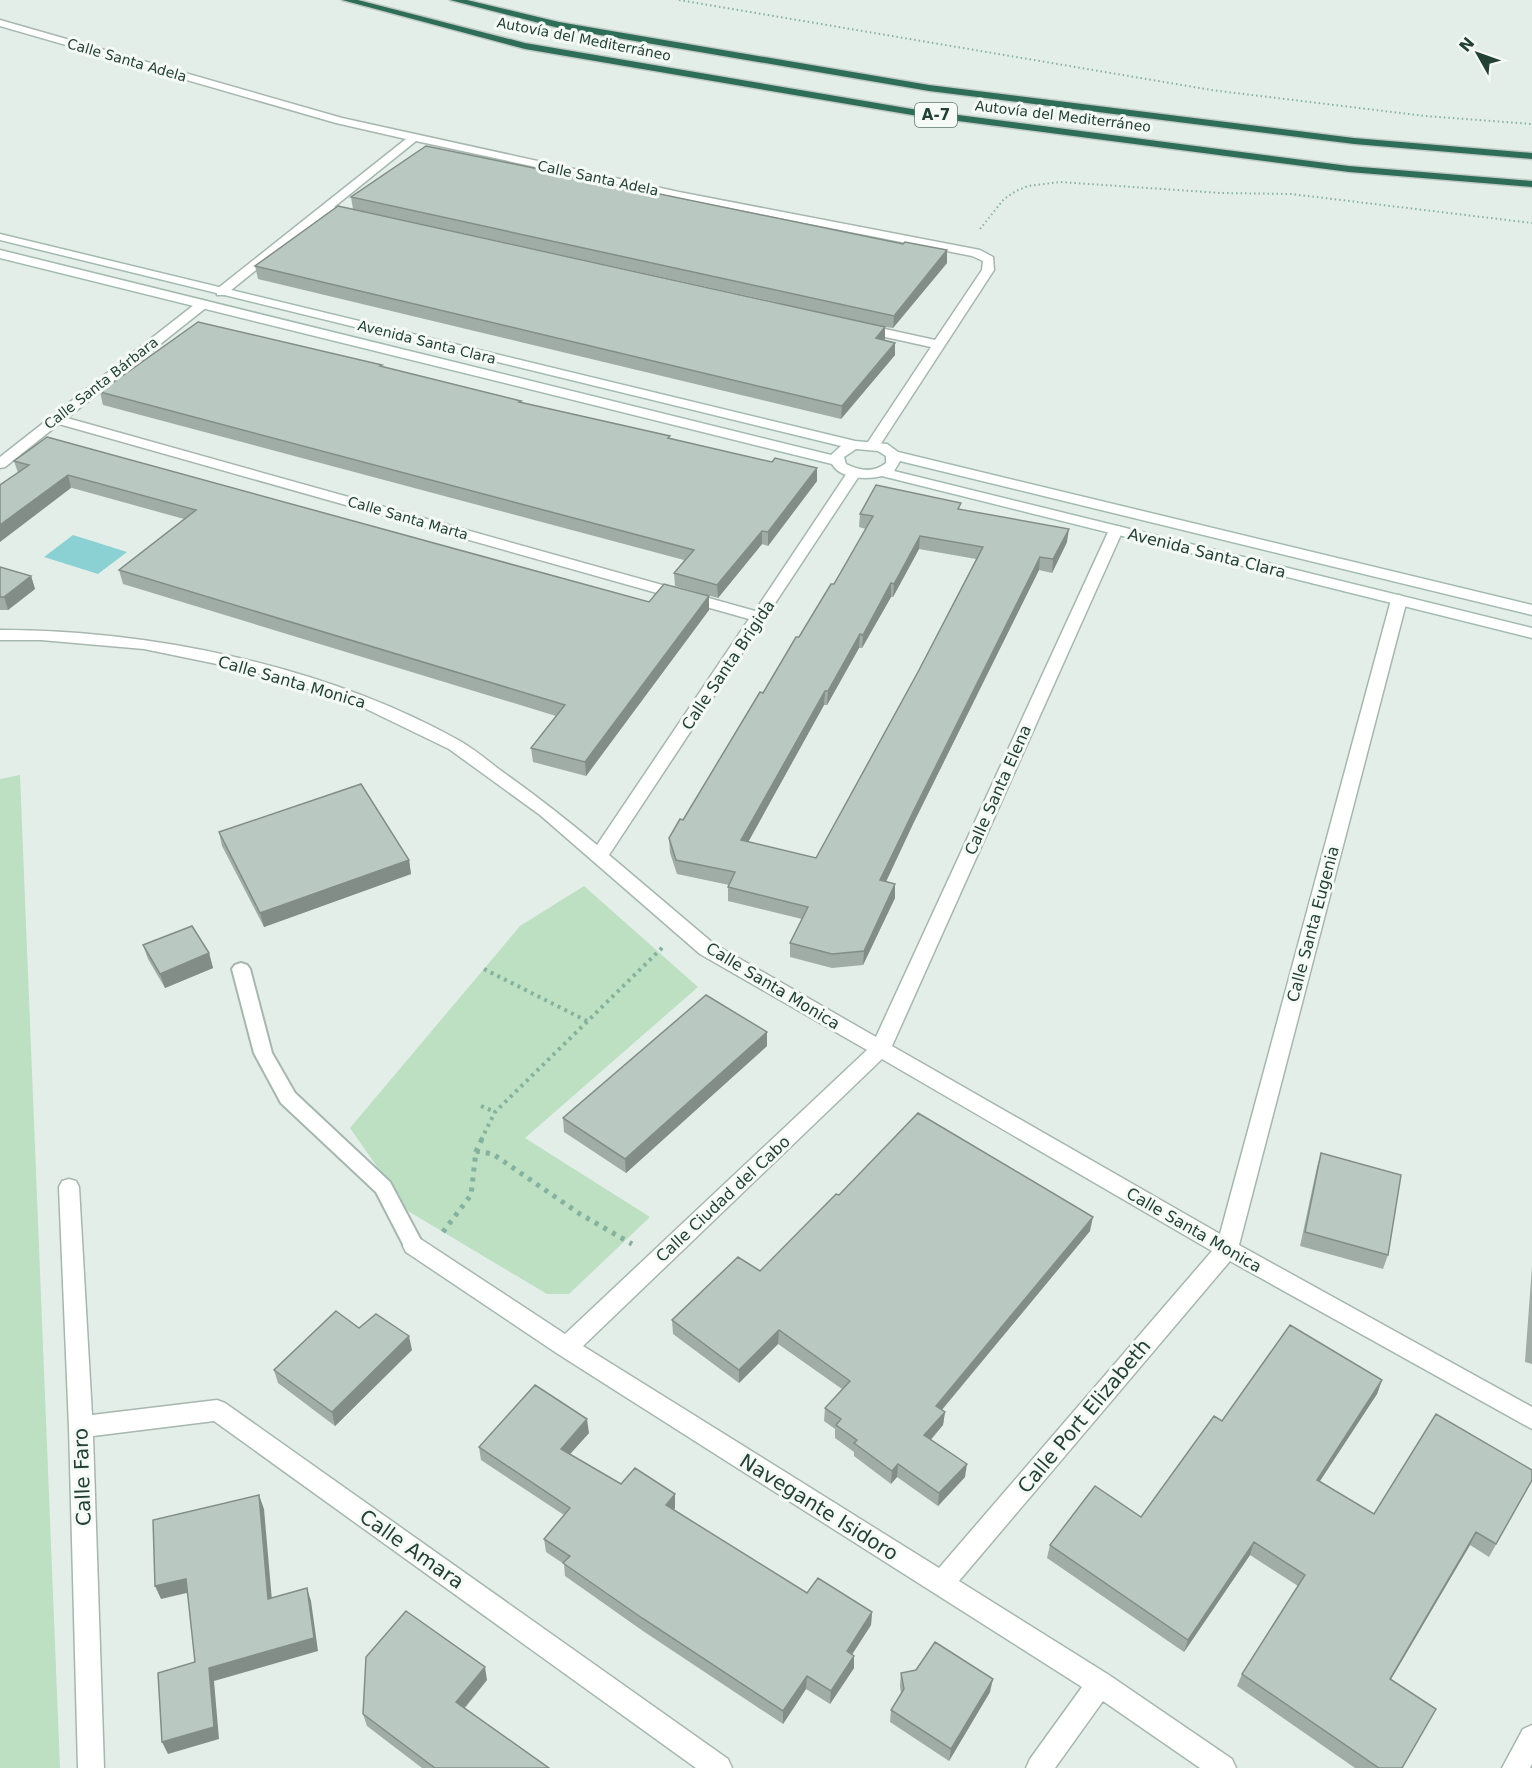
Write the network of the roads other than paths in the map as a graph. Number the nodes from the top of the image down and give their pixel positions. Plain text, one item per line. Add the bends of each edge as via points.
1 (347, 0) edge
2 (455, 0) edge
3 (0, 22) edge
4 (413, 138) junction
5 (1532, 156) edge
6 (1532, 184) edge
7 (326, 209) junction
8 (373, 219) edge
9 (0, 237) edge
10 (0, 254) edge
11 (221, 292) junction
12 (203, 304) junction
13 (847, 324) edge
14 (939, 345) junction
15 (55, 419) junction
16 (855, 445) junction
17 (873, 445) junction
18 (893, 455) junction
19 (837, 461) junction
20 (0, 464) edge
21 (882, 472) junction
22 (854, 473) junction
23 (1116, 530) junction
24 (1399, 600) junction
25 (1532, 610) edge
26 (760, 617) junction
27 (1532, 633) edge
28 (0, 635) edge
29 (599, 856) junction
30 (241, 969) dead end
31 (880, 1050) junction
32 (69, 1187) dead end
33 (1227, 1249) junction
34 (421, 1250) joint
35 (566, 1347) junction
36 (1532, 1419) edge
37 (81, 1427) junction
38 (941, 1584) junction
39 (1100, 1684) junction
40 (1532, 1738) edge
41 (91, 1768) edge
42 (718, 1768) edge
43 (1039, 1768) edge
44 (1223, 1768) edge
45 (1515, 1768) edge

1 - 6 highway, Autovía del Mediterráneo / A-7 via 525,46 912,112 1349,169
2 - 5 highway, Autovía del Mediterráneo / A-7 via 559,25 929,88 1354,141
3 - 4 street, Calle Santa Adela via 12,31
4 - 7 street
4 - 14 street, Calle Santa Adela via 976,253 989,260 988,270
7 - 8 street
7 - 11 street
9 - 11 street, Avenida Santa Clara
10 - 12 street, Avenida Santa Clara
11 - 16 street, Avenida Santa Clara
12 - 15 street, Calle Santa Bárbara
12 - 19 street, Avenida Santa Clara
13 - 14 street
14 - 17 street, Calle Santa Adela
15 - 20 street, Calle Santa Bárbara
15 - 26 street, Calle Santa Marta
16 - 17 street, Avenida Santa Clara
16 - 19 street via 841,451
17 - 18 street, Avenida Santa Clara
18 - 21 street via 893,464
18 - 25 street, Avenida Santa Clara
19 - 22 street
21 - 22 street, Avenida Santa Clara
21 - 23 street, Avenida Santa Clara
22 - 26 street, Calle Santa Brigida
23 - 24 street, Avenida Santa Clara
23 - 31 street, Calle Santa Elena
24 - 27 street, Avenida Santa Clara
24 - 33 street, Calle Santa Eugenia
26 - 29 street, Calle Santa Brigida
28 - 29 street, Calle Santa Monica via 41,634 144,644 254,667 362,700 455,745 546,811
29 - 31 street, Calle Santa Monica via 707,949
30 - 34 lane via 264,1053 288,1098 383,1187
31 - 33 street, Calle Santa Monica
31 - 35 street, Calle Ciudad del Cabo
32 - 37 street, Calle Faro
33 - 36 street, Calle Santa Monica
33 - 38 street, Calle Port Elizabeth
34 - 35 street, Navegante Isidoro
35 - 38 street, Navegante Isidoro
37 - 41 street, Calle Faro
37 - 42 street, Calle Amara via 217,1410
38 - 39 street, Navegante Isidoro
39 - 43 street
39 - 44 street, Navegante Isidoro
40 - 45 street

